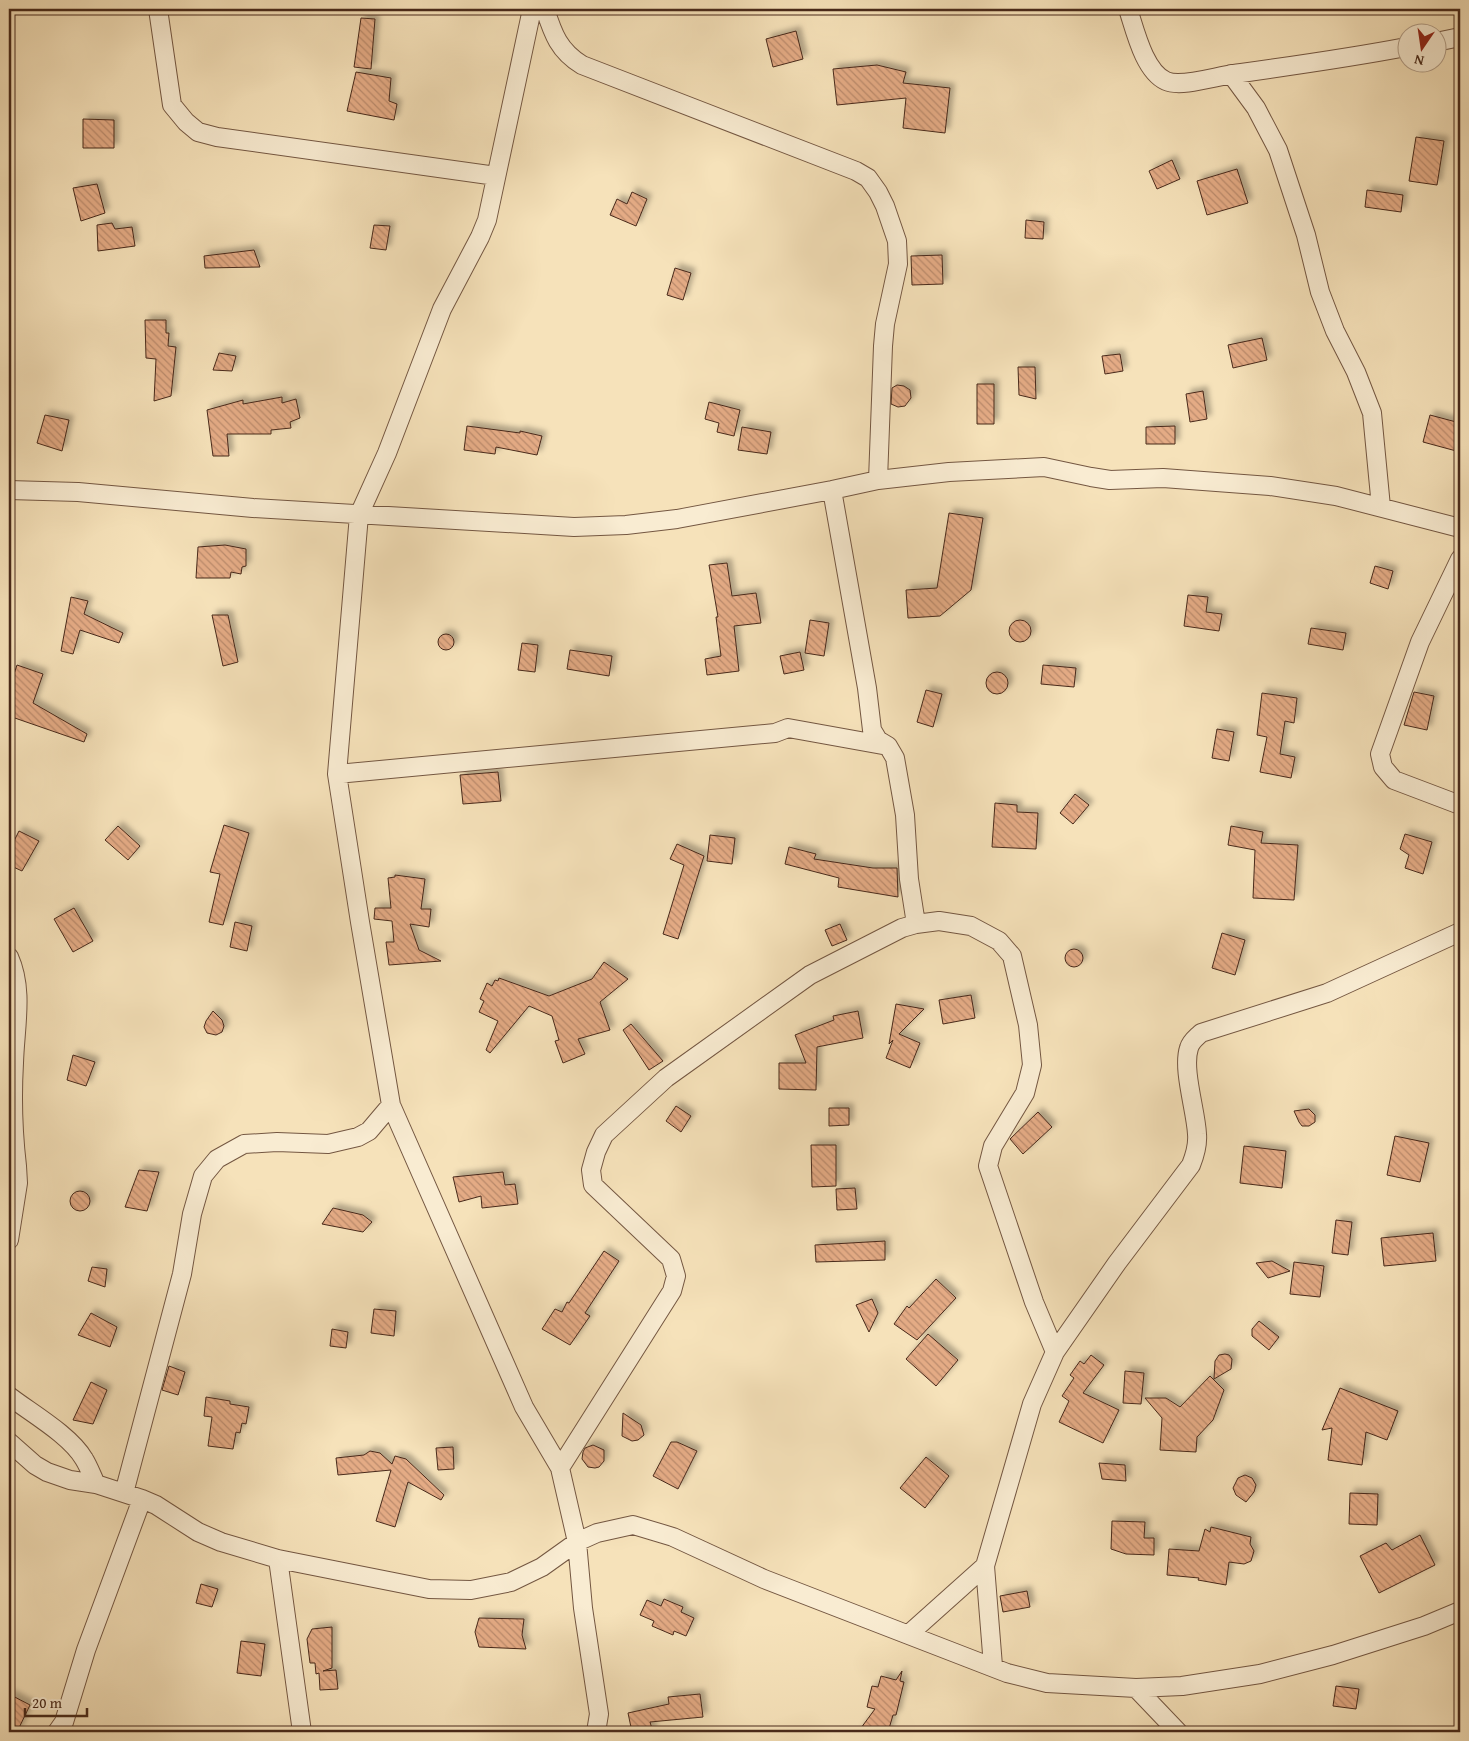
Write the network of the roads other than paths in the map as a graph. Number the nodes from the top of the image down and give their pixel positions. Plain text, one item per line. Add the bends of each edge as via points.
1 (158, 9) edge
2 (532, 9) edge
3 (545, 9) edge
4 (1128, 9) edge
5 (1460, 37) edge
6 (1446, 40) edge
7 (1396, 49) edge
8 (1231, 74) junction
9 (496, 176) junction
10 (878, 480) junction
11 (9, 490) edge
12 (832, 490) junction
13 (1382, 507) junction
14 (359, 515) junction
15 (1460, 528) edge
16 (1460, 559) edge
17 (888, 746) junction
18 (337, 774) junction
19 (1460, 805) edge
20 (916, 924) junction
21 (1460, 932) edge
22 (9, 957) edge
23 (391, 1105) junction
24 (13, 1162) edge
25 (9, 1240) edge
26 (1055, 1352) junction
27 (9, 1396) edge
28 (9, 1442) edge
29 (560, 1468) junction
30 (96, 1484) junction
31 (124, 1493) junction
32 (142, 1499) junction
33 (577, 1542) junction
34 (278, 1559) junction
35 (985, 1566) junction
36 (1460, 1611) edge
37 (909, 1634) junction
38 (993, 1666) junction
39 (1136, 1688) junction
40 (599, 1714) junction
41 (57, 1732) edge
42 (302, 1732) edge
43 (596, 1732) edge
44 (611, 1732) edge
45 (1178, 1732) edge

1 - 9 street via 172,105 198,132
2 - 9 street
3 - 10 street via 557,42 569,57 582,66 856,171 873,185 892,224 898,264 885,324
4 - 8 street via 1142,49 1165,81 1175,84
5 - 6 street
7 - 8 street
8 - 13 street via 1256,108 1278,150 1306,235 1320,292 1372,414
9 - 14 street via 492,203 480,237 442,309 387,453
10 - 12 street
10 - 13 street via 1044,467 1110,480 1163,478 1270,486
11 - 14 street via 78,492
12 - 14 street via 626,525 574,527
12 - 17 street via 872,730 878,740
13 - 15 street
14 - 18 street
16 - 19 street via 1420,642 1380,754 1383,768 1394,780
17 - 18 street via 788,728 776,733
17 - 20 street via 895,758 905,815
18 - 23 street
20 - 26 street via 939,921 971,926 999,941 1012,956 1028,1025 1032,1065 1025,1093 993,1146 988,1166 1034,1302
20 - 29 street via 810,975 666,1078 604,1135 591,1170 593,1186 671,1259 676,1276 672,1291
21 - 26 street via 1327,993 1201,1033 1192,1042 1188,1050 1188,1065 1197,1134 1192,1165
22 - 24 street via 14,968 18,1000
23 - 29 street via 524,1407
23 - 31 street via 368,1131 358,1137 328,1144 244,1144 217,1159 203,1176 192,1214 182,1274
24 - 25 street via 18,1183
26 - 35 street via 1032,1404
27 - 30 street via 52,1428 84,1458
28 - 30 street via 47,1472
29 - 33 street
30 - 31 street
31 - 32 street
32 - 34 street via 198,1532
32 - 41 street via 86,1650 64,1722
33 - 34 street via 542,1567 511,1582 471,1590 429,1589
33 - 37 street via 597,1533 634,1525
33 - 40 street
34 - 42 street
35 - 37 street
35 - 38 street
36 - 39 street via 1333,1655 1260,1674 1182,1686
37 - 38 street
38 - 39 street via 1047,1683
39 - 45 street
40 - 43 street
40 - 44 street

